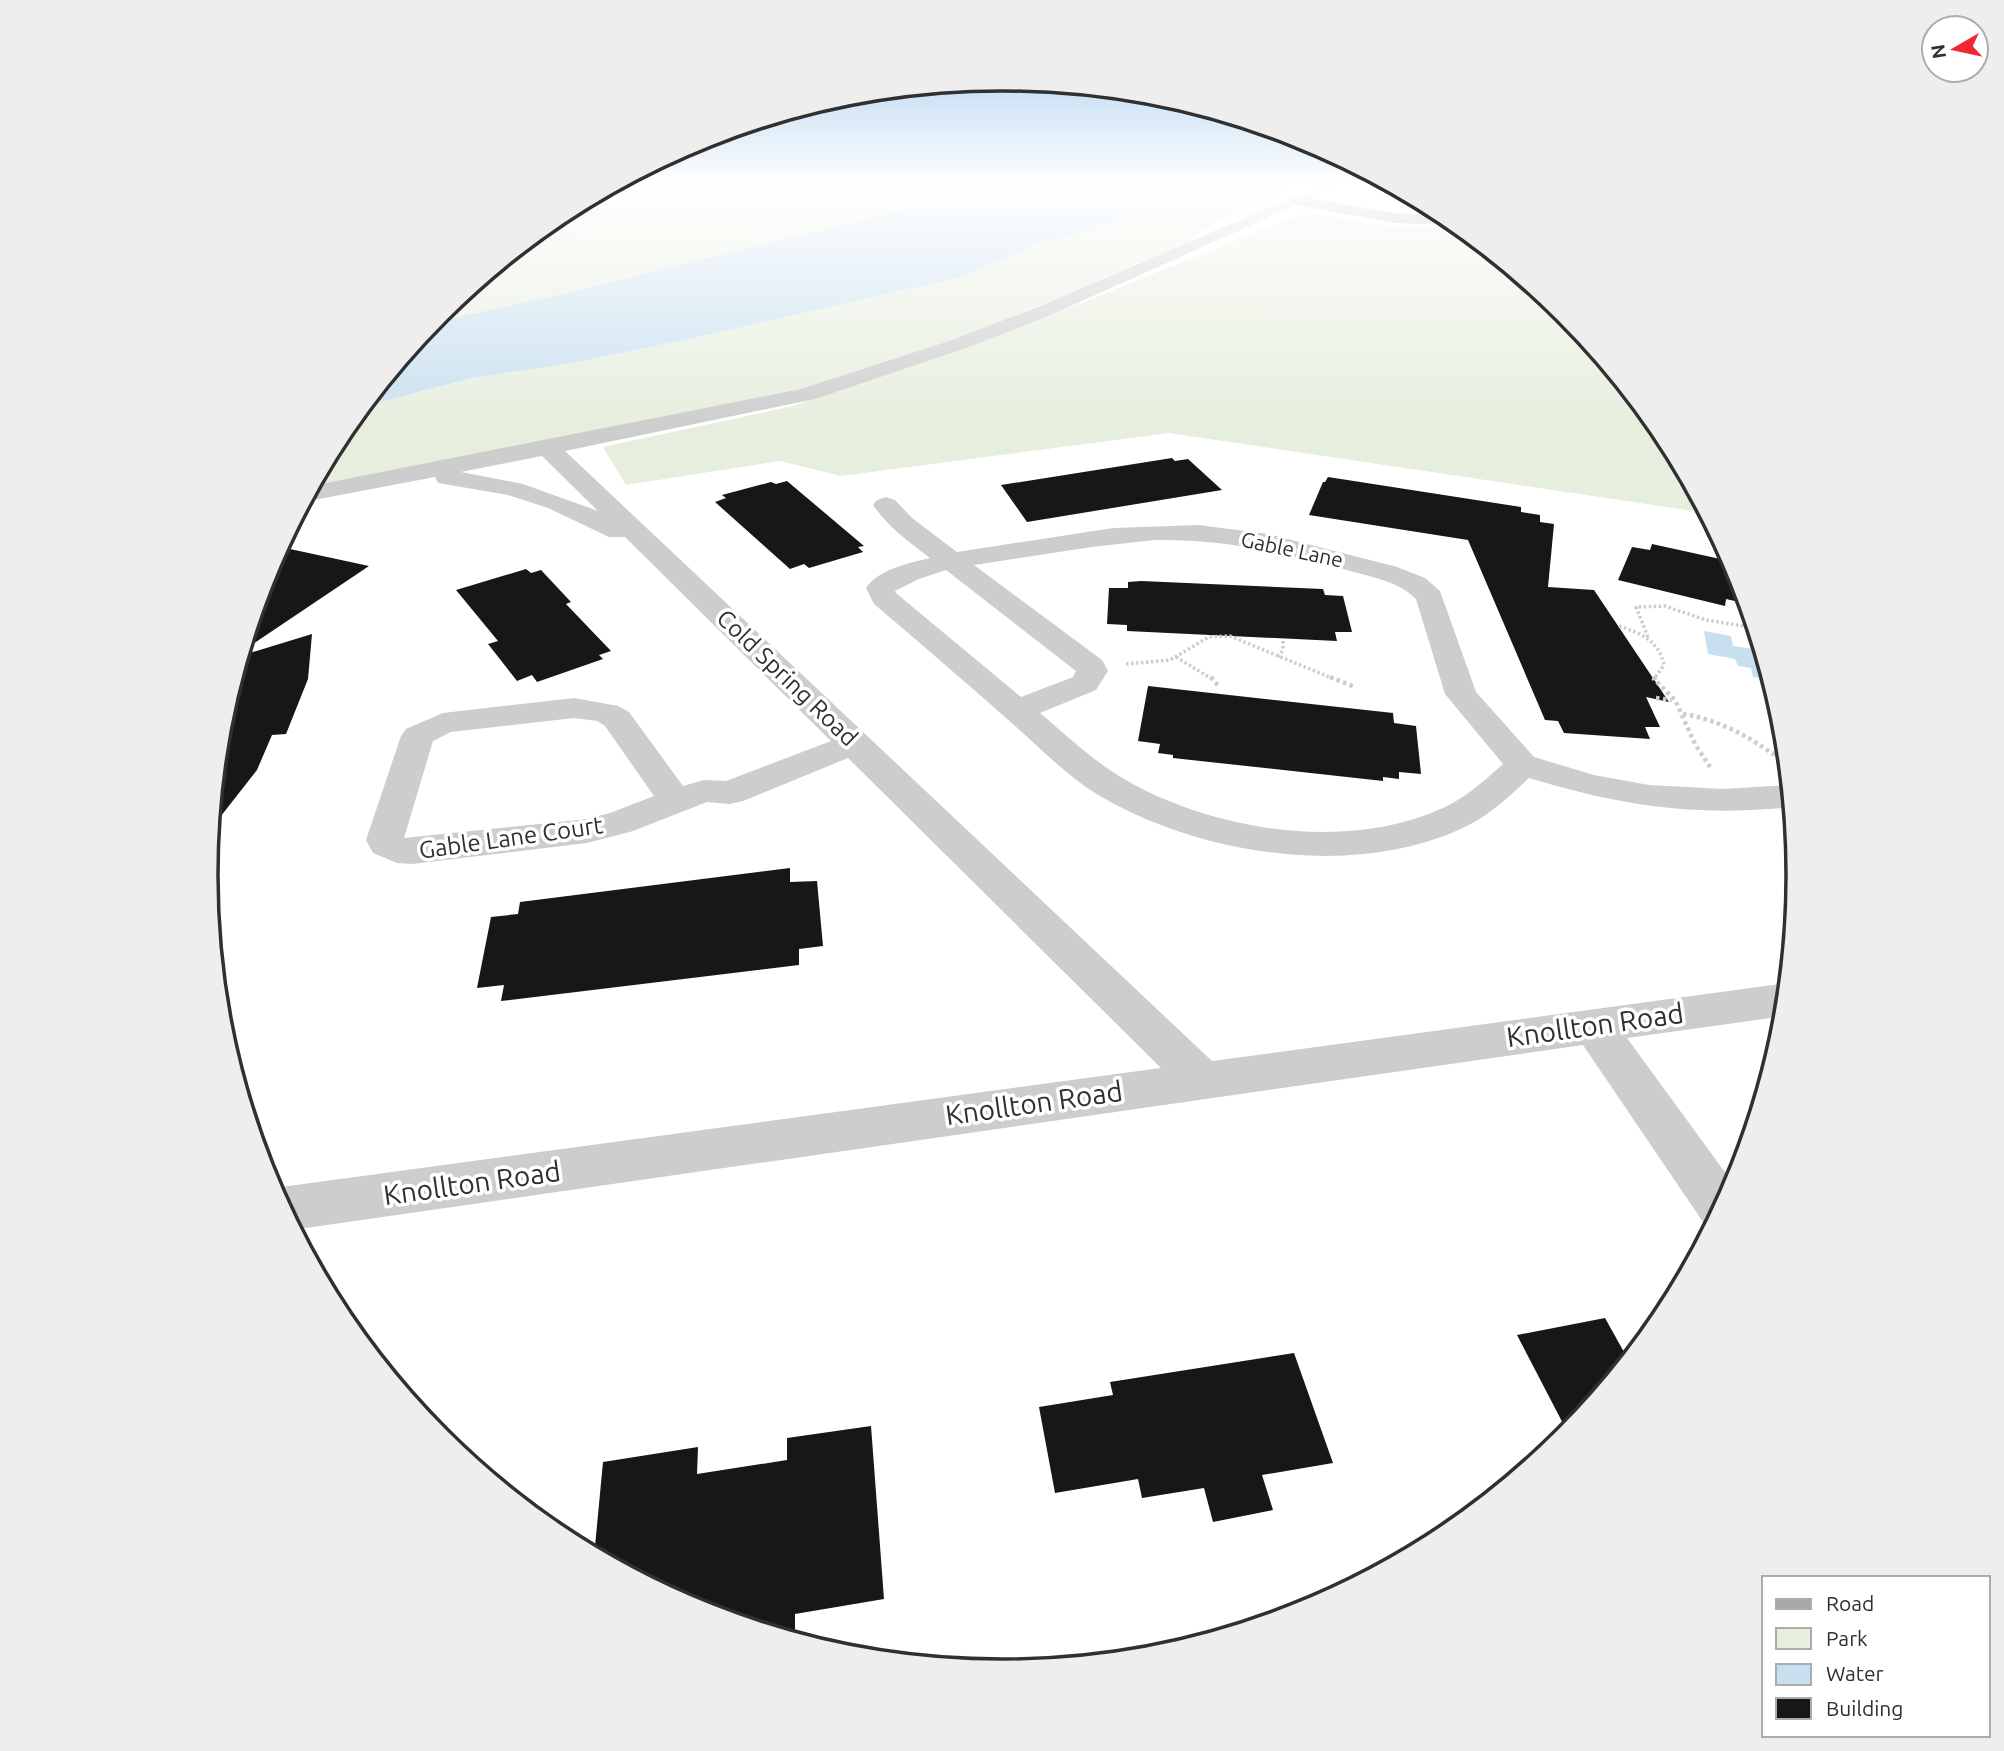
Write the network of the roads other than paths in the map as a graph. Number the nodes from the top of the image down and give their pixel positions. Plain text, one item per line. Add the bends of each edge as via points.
1 (1144, 268) edge
2 (548, 448) junction
3 (397, 477) junction
4 (318, 493) edge
5 (886, 505) dead end
6 (657, 552) junction
7 (952, 561) junction
8 (1017, 710) junction
9 (849, 737) junction
10 (1522, 765) junction
11 (690, 796) junction
12 (1782, 796) edge
13 (1776, 1000) edge
14 (1593, 1025) junction
15 (1203, 1080) junction
16 (1716, 1199) edge
17 (291, 1208) edge

1 - 2 street via 1037,314 904,363 783,400
2 - 3 street
2 - 6 street, Cold Spring Road
3 - 4 street
3 - 6 street via 472,480 525,492 578,509
5 - 7 street
6 - 9 street, Cold Spring Road
7 - 8 street, Gable Lane via 889,582 880,588 881,594
7 - 8 street via 1091,667 1085,683
7 - 10 street, Gable Lane via 1098,538 1189,532 1289,546 1402,577 1418,584 1430,597 1461,694
8 - 10 street, Gable Lane via 1091,773 1144,805 1206,828 1269,840 1335,842 1411,832 1478,804
9 - 11 street, Gable Lane Court via 730,793
9 - 15 street, Cold Spring Road
10 - 12 street via 1649,796
11 - 11 street, Gable Lane Court via 620,822 564,835 412,851 397,850 385,840 418,736 449,722 573,708 607,713
13 - 14 street, Knollton Road
14 - 15 street, Knollton Road
14 - 16 street
15 - 17 street, Knollton Road

